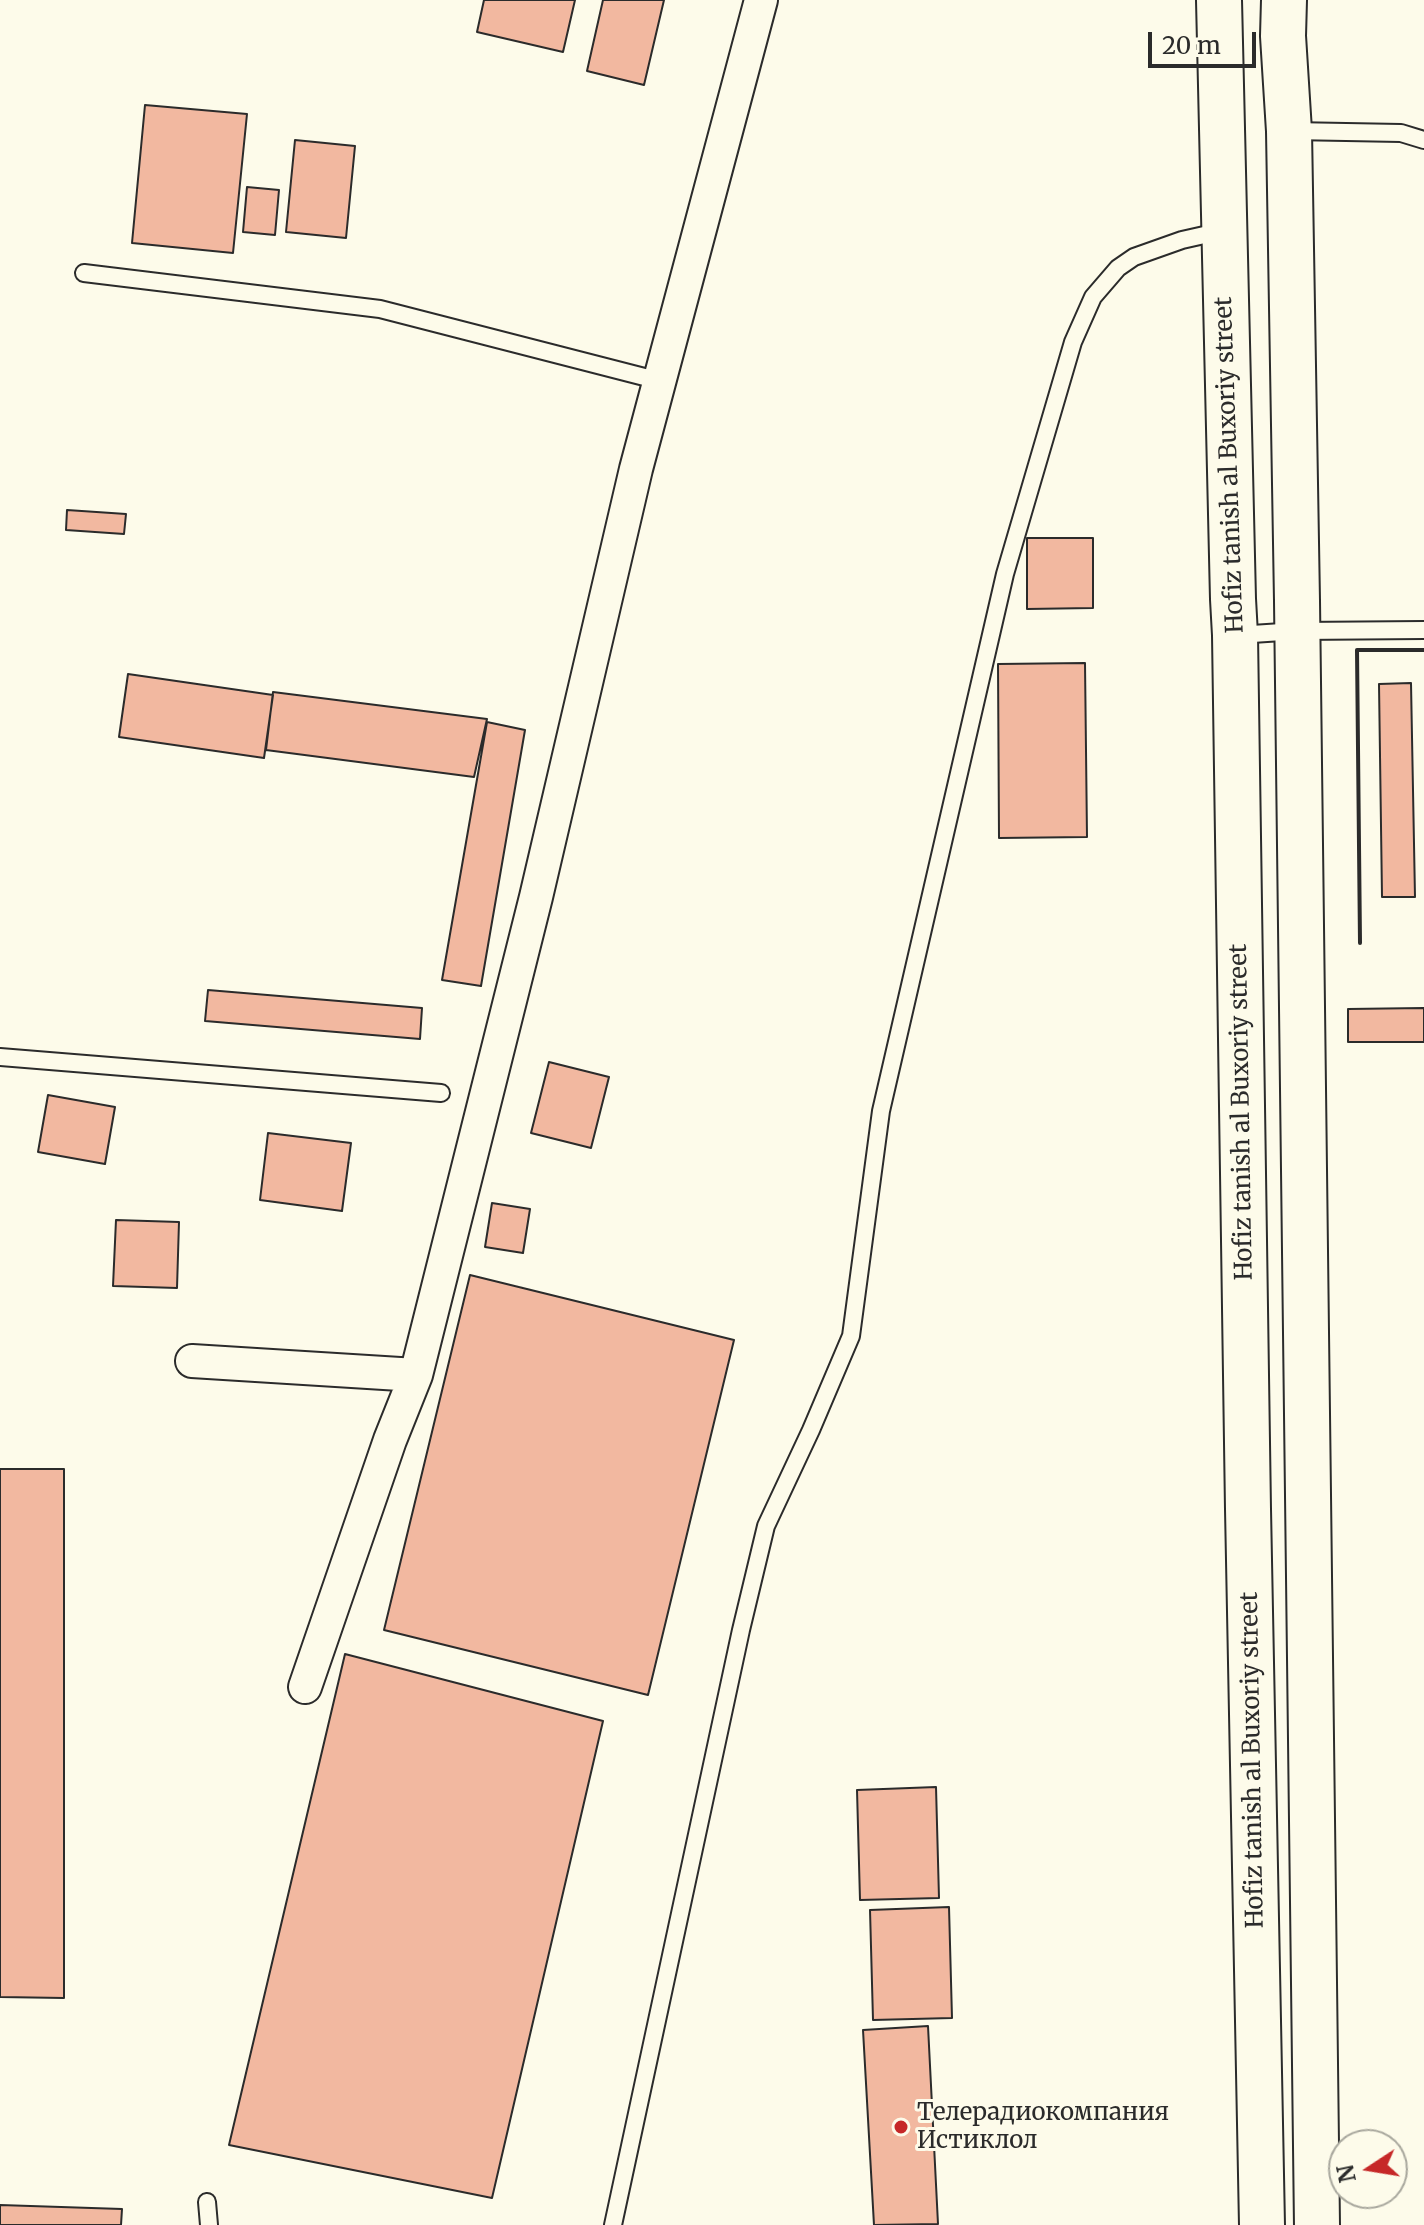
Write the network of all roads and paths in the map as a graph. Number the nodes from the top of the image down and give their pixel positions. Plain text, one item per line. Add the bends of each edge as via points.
1 (761, 0) edge
2 (1219, 0) edge
3 (1284, 0) edge
4 (1289, 131) junction
5 (1424, 140) edge
6 (1223, 230) junction
7 (84, 273) dead end
8 (660, 381) junction
9 (1424, 630) edge
10 (1297, 631) junction
11 (1235, 635) junction
12 (0, 1057) edge
13 (441, 1093) dead end
14 (192, 1361) dead end
15 (416, 1375) junction
16 (305, 1687) dead end
17 (1312, 1818) junction
18 (1254, 1819) junction
19 (207, 2202) dead end
20 (209, 2225) edge
21 (613, 2225) edge
22 (1262, 2225) edge
23 (1317, 2225) edge

1 - 8 street
2 - 6 main road, Hofiz tanish al Buxoriy street
3 - 4 main road
4 - 5 lane via 1401,133
4 - 10 main road
6 - 11 main road, Hofiz tanish al Buxoriy street
6 - 21 lane via 1134,257 1118,268 1093,297 1073,342 1005,574 885,1096 851,1336 766,1526
7 - 8 lane via 380,309
8 - 15 street
9 - 10 lane
10 - 11 lane
10 - 17 main road
11 - 18 main road, Hofiz tanish al Buxoriy street
12 - 13 lane
14 - 15 street
15 - 16 street
17 - 18 main road
17 - 23 main road
18 - 22 main road, Hofiz tanish al Buxoriy street
19 - 20 lane

